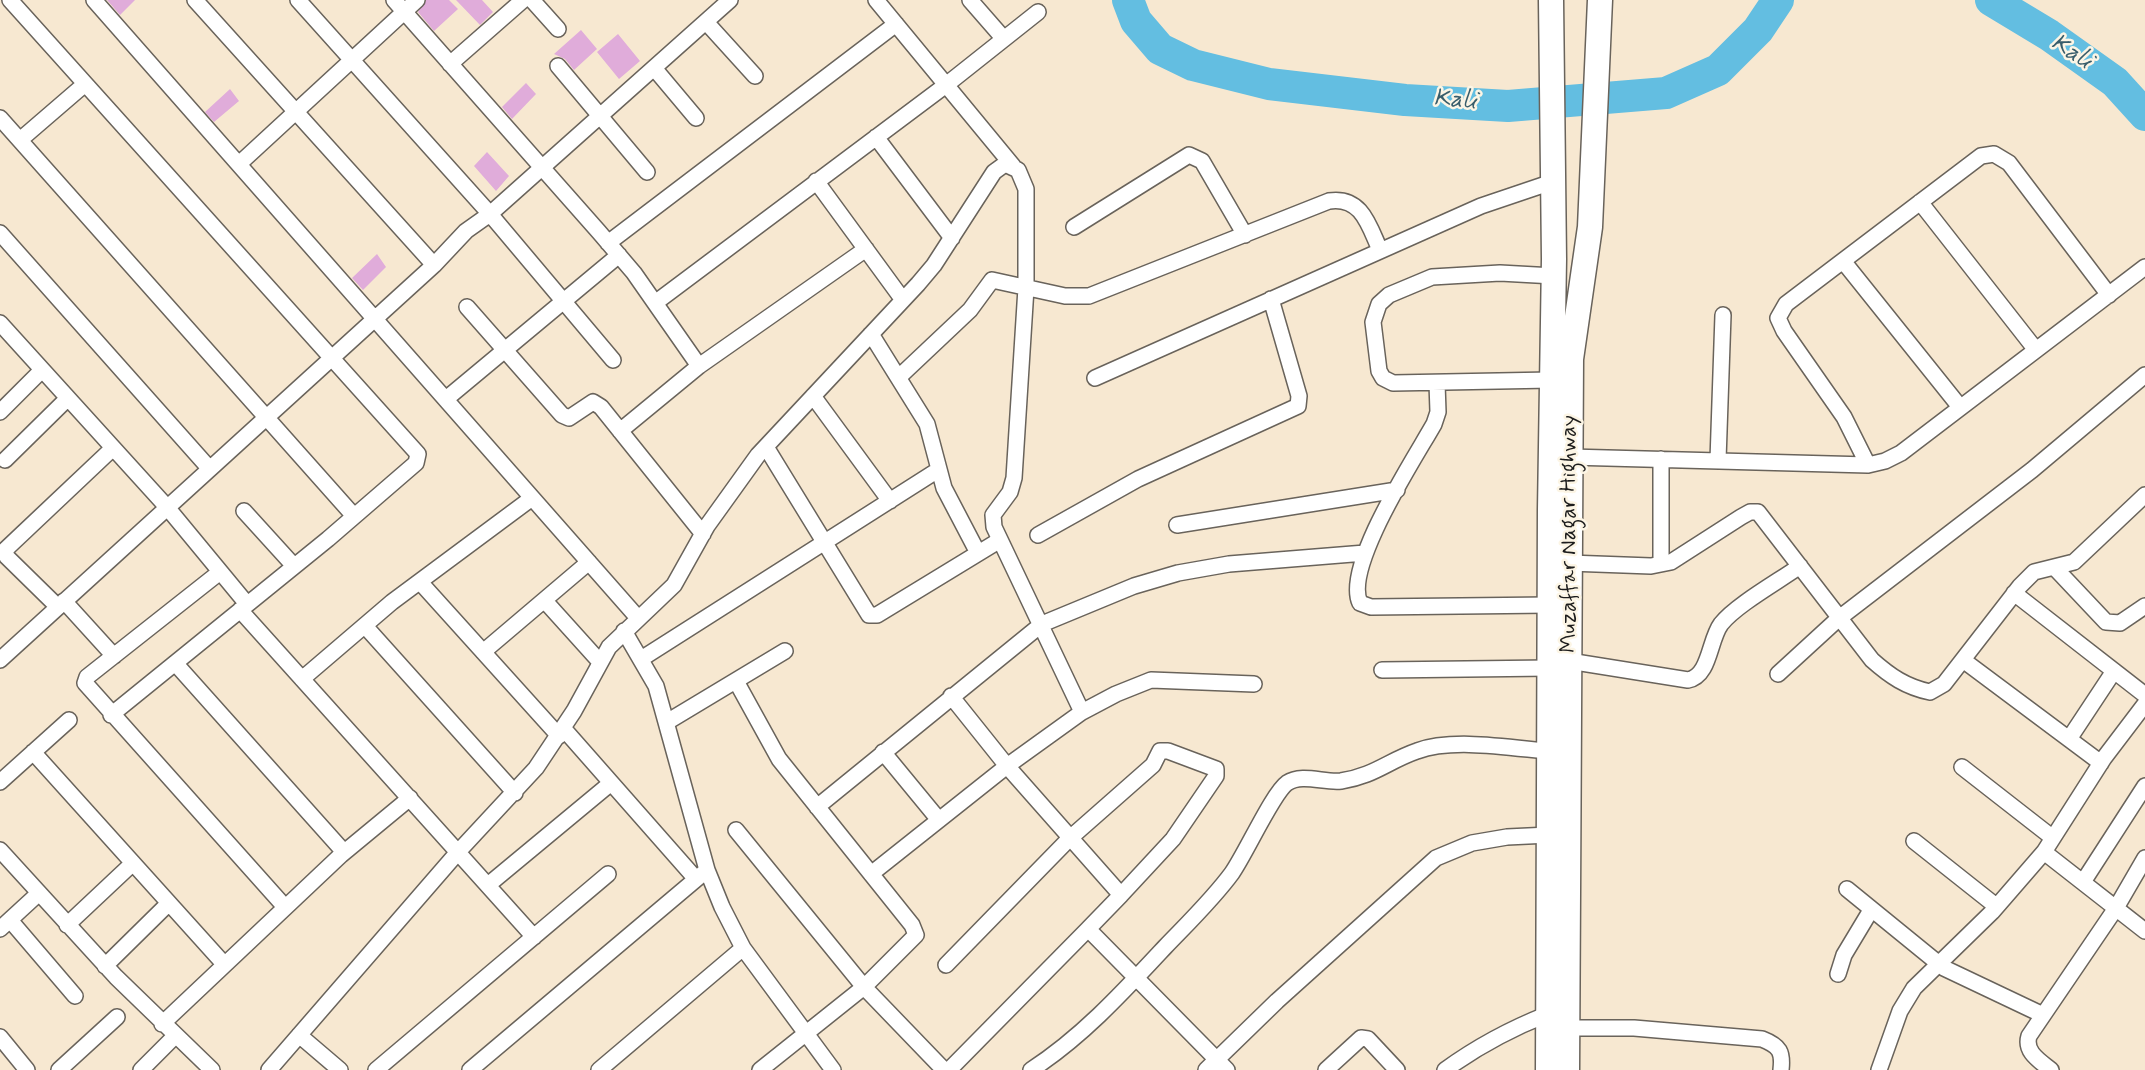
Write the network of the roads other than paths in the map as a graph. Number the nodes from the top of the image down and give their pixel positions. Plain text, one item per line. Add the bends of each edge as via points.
1 (10, 0) edge
2 (94, 0) edge
3 (195, 0) edge
4 (298, 0) edge
5 (417, 0) edge
6 (523, 0) edge
7 (532, 0) edge
8 (730, 0) edge
9 (876, 0) edge
10 (970, 0) edge
11 (1551, 0) edge
12 (1600, 0) edge
13 (399, 6) edge
14 (1038, 12) dead end
15 (706, 22) junction
16 (896, 24) junction
17 (558, 29) dead end
18 (1004, 39) junction
19 (351, 60) junction
20 (450, 64) junction
21 (558, 66) dead end
22 (654, 68) junction
23 (755, 76) dead end
24 (85, 84) junction
25 (946, 85) junction
26 (295, 111) junction
27 (600, 116) junction
28 (0, 118) edge
29 (696, 118) dead end
30 (876, 137) junction
31 (20, 141) junction
32 (239, 164) junction
33 (1013, 165) junction
34 (542, 167) junction
35 (648, 172) dead end
36 (1552, 177) junction
37 (816, 182) junction
38 (1920, 202) junction
39 (490, 214) junction
40 (1074, 227) dead end
41 (0, 233) edge
42 (1245, 235) junction
43 (952, 238) junction
44 (608, 243) junction
45 (866, 249) junction
46 (1380, 250) junction
47 (619, 255) junction
48 (1843, 261) junction
49 (434, 265) junction
50 (2145, 267) edge
51 (1554, 276) junction
52 (1026, 288) junction
53 (2109, 295) junction
54 (1271, 299) junction
55 (903, 300) junction
56 (564, 301) junction
57 (655, 303) junction
58 (467, 307) dead end
59 (1723, 315) dead end
60 (376, 317) junction
61 (0, 323) edge
62 (871, 334) junction
63 (505, 350) junction
64 (2036, 350) junction
65 (332, 357) junction
66 (613, 360) dead end
67 (699, 366) junction
68 (42, 370) junction
69 (2145, 375) edge
70 (899, 377) junction
71 (1095, 378) dead end
72 (1551, 380) junction
73 (1437, 383) junction
74 (813, 396) junction
75 (68, 398) junction
76 (447, 399) junction
77 (1960, 407) junction
78 (0, 412) edge
79 (267, 416) junction
80 (621, 431) junction
81 (766, 447) junction
82 (113, 448) junction
83 (1570, 457) junction
84 (1661, 459) junction
85 (5, 460) dead end
86 (1718, 460) junction
87 (1868, 465) junction
88 (209, 468) junction
89 (938, 470) junction
90 (1397, 490) junction
91 (2145, 495) edge
92 (532, 498) junction
93 (890, 501) junction
94 (165, 506) junction
95 (244, 511) dead end
96 (354, 516) junction
97 (1177, 525) dead end
98 (703, 534) junction
99 (1038, 535) dead end
100 (1000, 540) junction
101 (825, 542) junction
102 (978, 553) junction
103 (1365, 553) junction
104 (589, 562) junction
105 (1569, 563) junction
106 (1661, 564) junction
107 (294, 566) junction
108 (1800, 566) junction
109 (2055, 568) junction
110 (220, 572) junction
111 (420, 582) junction
112 (2014, 593) junction
113 (546, 601) junction
114 (61, 604) junction
115 (1550, 605) junction
116 (2145, 606) edge
117 (244, 607) junction
118 (638, 618) junction
119 (1838, 619) junction
120 (1042, 624) junction
121 (365, 626) junction
122 (624, 631) junction
123 (785, 651) dead end
124 (483, 652) junction
125 (114, 656) junction
126 (641, 659) junction
127 (0, 660) edge
128 (1963, 660) junction
129 (600, 662) junction
130 (175, 663) junction
131 (1559, 664) junction
132 (1382, 670) dead end
133 (2114, 671) junction
134 (1778, 674) dead end
135 (302, 678) junction
136 (736, 681) junction
137 (1254, 684) dead end
138 (2145, 695) edge
139 (951, 696) junction
140 (2145, 704) edge
141 (1082, 712) junction
142 (111, 714) junction
143 (69, 720) dead end
144 (667, 722) junction
145 (561, 732) junction
146 (2069, 740) junction
147 (33, 752) junction
148 (883, 752) junction
149 (1559, 752) junction
150 (2101, 763) junction
151 (1007, 766) junction
152 (1962, 767) dead end
153 (0, 782) edge
154 (610, 783) junction
155 (2145, 786) edge
156 (515, 793) junction
157 (410, 798) junction
158 (817, 807) junction
159 (939, 820) junction
160 (736, 830) dead end
161 (1549, 835) junction
162 (2053, 838) junction
163 (1070, 839) junction
164 (1914, 841) dead end
165 (0, 850) edge
166 (344, 852) junction
167 (458, 852) junction
168 (2044, 852) junction
169 (2145, 858) edge
170 (133, 863) junction
171 (608, 874) dead end
172 (871, 874) junction
173 (701, 875) junction
174 (2083, 882) junction
175 (488, 885) junction
176 (1847, 889) dead end
177 (38, 894) junction
178 (1121, 896) junction
179 (169, 903) junction
180 (1996, 906) junction
181 (285, 907) junction
182 (2116, 908) junction
183 (1871, 910) junction
184 (5, 925) edge
185 (67, 925) junction
186 (2144, 927) edge
187 (1089, 929) junction
188 (534, 938) junction
189 (743, 948) junction
190 (224, 964) junction
191 (1940, 964) junction
192 (946, 965) dead end
193 (105, 966) junction
194 (1838, 974) dead end
195 (1136, 978) junction
196 (864, 987) junction
197 (75, 996) dead end
198 (2043, 1016) junction
199 (117, 1017) dead end
200 (1558, 1021) junction
201 (162, 1024) junction
202 (808, 1033) junction
203 (299, 1035) junction
204 (175, 1036) junction
205 (0, 1037) edge
206 (1216, 1066) edge
207 (27, 1070) edge
208 (59, 1070) edge
209 (141, 1070) edge
210 (213, 1070) edge
211 (269, 1070) edge
212 (340, 1070) edge
213 (376, 1070) edge
214 (470, 1070) edge
215 (599, 1070) edge
216 (760, 1070) edge
217 (833, 1070) edge
218 (944, 1070) edge
219 (949, 1070) edge
220 (1031, 1070) edge
221 (1326, 1070) edge
222 (1398, 1070) edge
223 (1445, 1070) edge
224 (1548, 1070) edge
225 (1567, 1070) edge
226 (1781, 1070) edge
227 (1879, 1070) edge
228 (2051, 1070) edge

1 - 24 street
2 - 32 street
3 - 26 street
4 - 19 street
5 - 13 street
6 - 20 street
7 - 17 street
8 - 15 street
9 - 16 street
10 - 18 street
11 - 36 main road, Muzaffar Nagar Highway
12 - 83 main road, Muzaffar Nagar Highway via 1586,263 1571,359
13 - 19 street
13 - 20 street
14 - 18 street
15 - 22 street
15 - 23 street
16 - 25 street
16 - 44 street
18 - 25 street
19 - 26 street
19 - 39 street
20 - 34 street
21 - 27 street
22 - 27 street
22 - 29 street
24 - 31 street
24 - 65 street
25 - 30 street
25 - 33 street
26 - 32 street
26 - 49 street
27 - 34 street
27 - 35 street
28 - 31 street
30 - 37 street
30 - 43 street
31 - 79 street
32 - 60 street
33 - 43 street via 1005,164 994,172
33 - 52 street via 1026,189
34 - 39 street
34 - 44 street
36 - 46 street
36 - 51 main road, Muzaffar Nagar Highway
37 - 45 street
37 - 57 street
38 - 48 street
38 - 53 street via 1981,156 1988,153 2003,158
38 - 64 street
39 - 49 street via 466,231
39 - 56 street
40 - 42 street via 1190,154 1202,161
41 - 88 street
42 - 46 street via 1341,199 1362,210
42 - 52 street via 1089,296 1065,296
43 - 55 street
44 - 47 street
45 - 55 street
45 - 67 street
46 - 54 street
47 - 56 street
47 - 57 street
48 - 77 street
48 - 87 street via 1786,304 1778,318 1844,417
49 - 60 street
50 - 53 street
51 - 72 main road, Muzaffar Nagar Highway
51 - 73 street via 1432,276 1389,295 1379,304 1373,322 1383,378 1401,384
52 - 70 street via 992,280 970,310
52 - 100 street via 1014,478 1010,492 993,515
53 - 64 street
54 - 71 street
54 - 99 street via 1299,396 1298,405 1138,479
55 - 62 street
56 - 63 street
56 - 66 street
57 - 67 street
58 - 63 street
59 - 86 street
60 - 65 street
60 - 76 street
61 - 68 street
62 - 70 street
62 - 74 street
63 - 76 street
63 - 80 street via 566,418 593,402
64 - 77 street
65 - 79 street
65 - 96 street via 418,454 416,462
67 - 80 street
68 - 75 street
68 - 78 street
69 - 119 street via 2032,470
70 - 89 street via 927,424
72 - 73 street
72 - 115 main road, Muzaffar Nagar Highway
73 - 90 street via 1438,412 1434,424
74 - 81 street
74 - 93 street
75 - 82 street
75 - 85 street
76 - 92 street
77 - 87 street via 1901,453
79 - 88 street
79 - 96 street
80 - 98 street
81 - 98 street via 732,488
81 - 101 street
82 - 94 street
82 - 114 street via 5,550 7,557
83 - 84 street
83 - 105 main road, Muzaffar Nagar Highway
84 - 86 street
84 - 106 street
86 - 87 street
88 - 94 street
89 - 93 street
89 - 102 street
90 - 97 street
90 - 103 street
91 - 109 street via 2074,562
92 - 104 street
92 - 111 street
93 - 101 street
94 - 110 street
94 - 114 street
95 - 107 street
96 - 107 street
98 - 118 street via 674,585
100 - 102 street
100 - 120 street
101 - 102 street via 866,613 872,616
101 - 126 street
103 - 115 street via 1357,597 1365,606
103 - 120 street via 1230,564 1178,573 1134,586
104 - 113 street
104 - 118 street
105 - 106 street
105 - 131 main road, Muzaffar Nagar Highway
106 - 108 street via 1690,552 1750,512 1758,512
107 - 117 street
108 - 119 street
108 - 131 street via 1722,622 1701,674 1695,679
109 - 112 street via 2034,572
109 - 116 street via 2106,622 2120,623
110 - 117 street
110 - 125 street
111 - 121 street
111 - 124 street
112 - 128 street
112 - 133 street
113 - 124 street
113 - 129 street
114 - 125 street
114 - 127 street
115 - 131 main road, Muzaffar Nagar Highway
117 - 130 street
117 - 135 street
118 - 122 street
119 - 128 street via 1872,660 1891,677 1912,688 1937,691
119 - 134 street
120 - 139 street
120 - 141 street
121 - 135 street
121 - 156 street
122 - 126 street
122 - 129 street
123 - 136 street
124 - 145 street
125 - 142 street via 87,677 85,683
126 - 144 street via 656,686
128 - 146 street
129 - 145 street
130 - 142 street
130 - 166 street
131 - 132 street
131 - 149 main road, Muzaffar Nagar Highway
133 - 138 street
133 - 146 street
135 - 157 street
136 - 144 street
136 - 158 street via 774,752
137 - 141 street via 1151,680
139 - 148 street
139 - 151 street
140 - 150 street
141 - 151 street
142 - 181 street
143 - 147 street
144 - 173 street
145 - 154 street
145 - 156 street
146 - 150 street
147 - 153 street
147 - 170 street
148 - 158 street
148 - 159 street
149 - 161 main road, Muzaffar Nagar Highway
149 - 195 street via 1440,745 1416,751 1360,777 1295,780 1286,784 1232,873
149 - 200 main road, Muzaffar Nagar Highway
150 - 162 street
151 - 159 street
151 - 163 street
152 - 162 street
154 - 173 street
154 - 175 street
155 - 174 street
156 - 167 street
157 - 166 street
157 - 167 street
158 - 172 street
159 - 172 street
160 - 196 street
161 - 200 main road, Muzaffar Nagar Highway
161 - 206 street via 1472,843 1436,858
162 - 168 street
163 - 178 street
163 - 178 street via 1153,765 1160,751 1216,769 1216,776 1173,839
163 - 192 street
164 - 180 street
165 - 177 street
166 - 181 street
167 - 175 street
167 - 203 street
168 - 174 street
168 - 180 street
169 - 182 street
170 - 179 street
170 - 185 street
171 - 188 street
172 - 196 street via 916,935
173 - 189 street
173 - 214 street
174 - 182 street
175 - 188 street
176 - 183 street
177 - 184 street
177 - 185 street
178 - 187 street
179 - 190 street
179 - 193 street
180 - 191 street
181 - 190 street
182 - 186 street
182 - 198 street
183 - 191 street
183 - 194 street via 1844,955
184 - 197 street
185 - 193 street
187 - 195 street
187 - 219 street
188 - 213 street
189 - 202 street
189 - 215 street
190 - 201 street
191 - 198 street
191 - 227 street via 1914,988 1900,1011
193 - 201 street
195 - 206 street
195 - 220 street via 1075,1037
196 - 202 street
196 - 218 street
198 - 228 street via 2027,1043 2029,1050
199 - 208 street
200 - 223 street via 1507,1031
200 - 224 main road, Muzaffar Nagar Highway
200 - 225 main road, Muzaffar Nagar Highway
200 - 226 street via 1762,1040 1780,1050
201 - 204 street
202 - 216 street
202 - 217 street
203 - 211 street
203 - 212 street
204 - 209 street
204 - 210 street
205 - 207 street
221 - 222 street via 1361,1038 1368,1039

